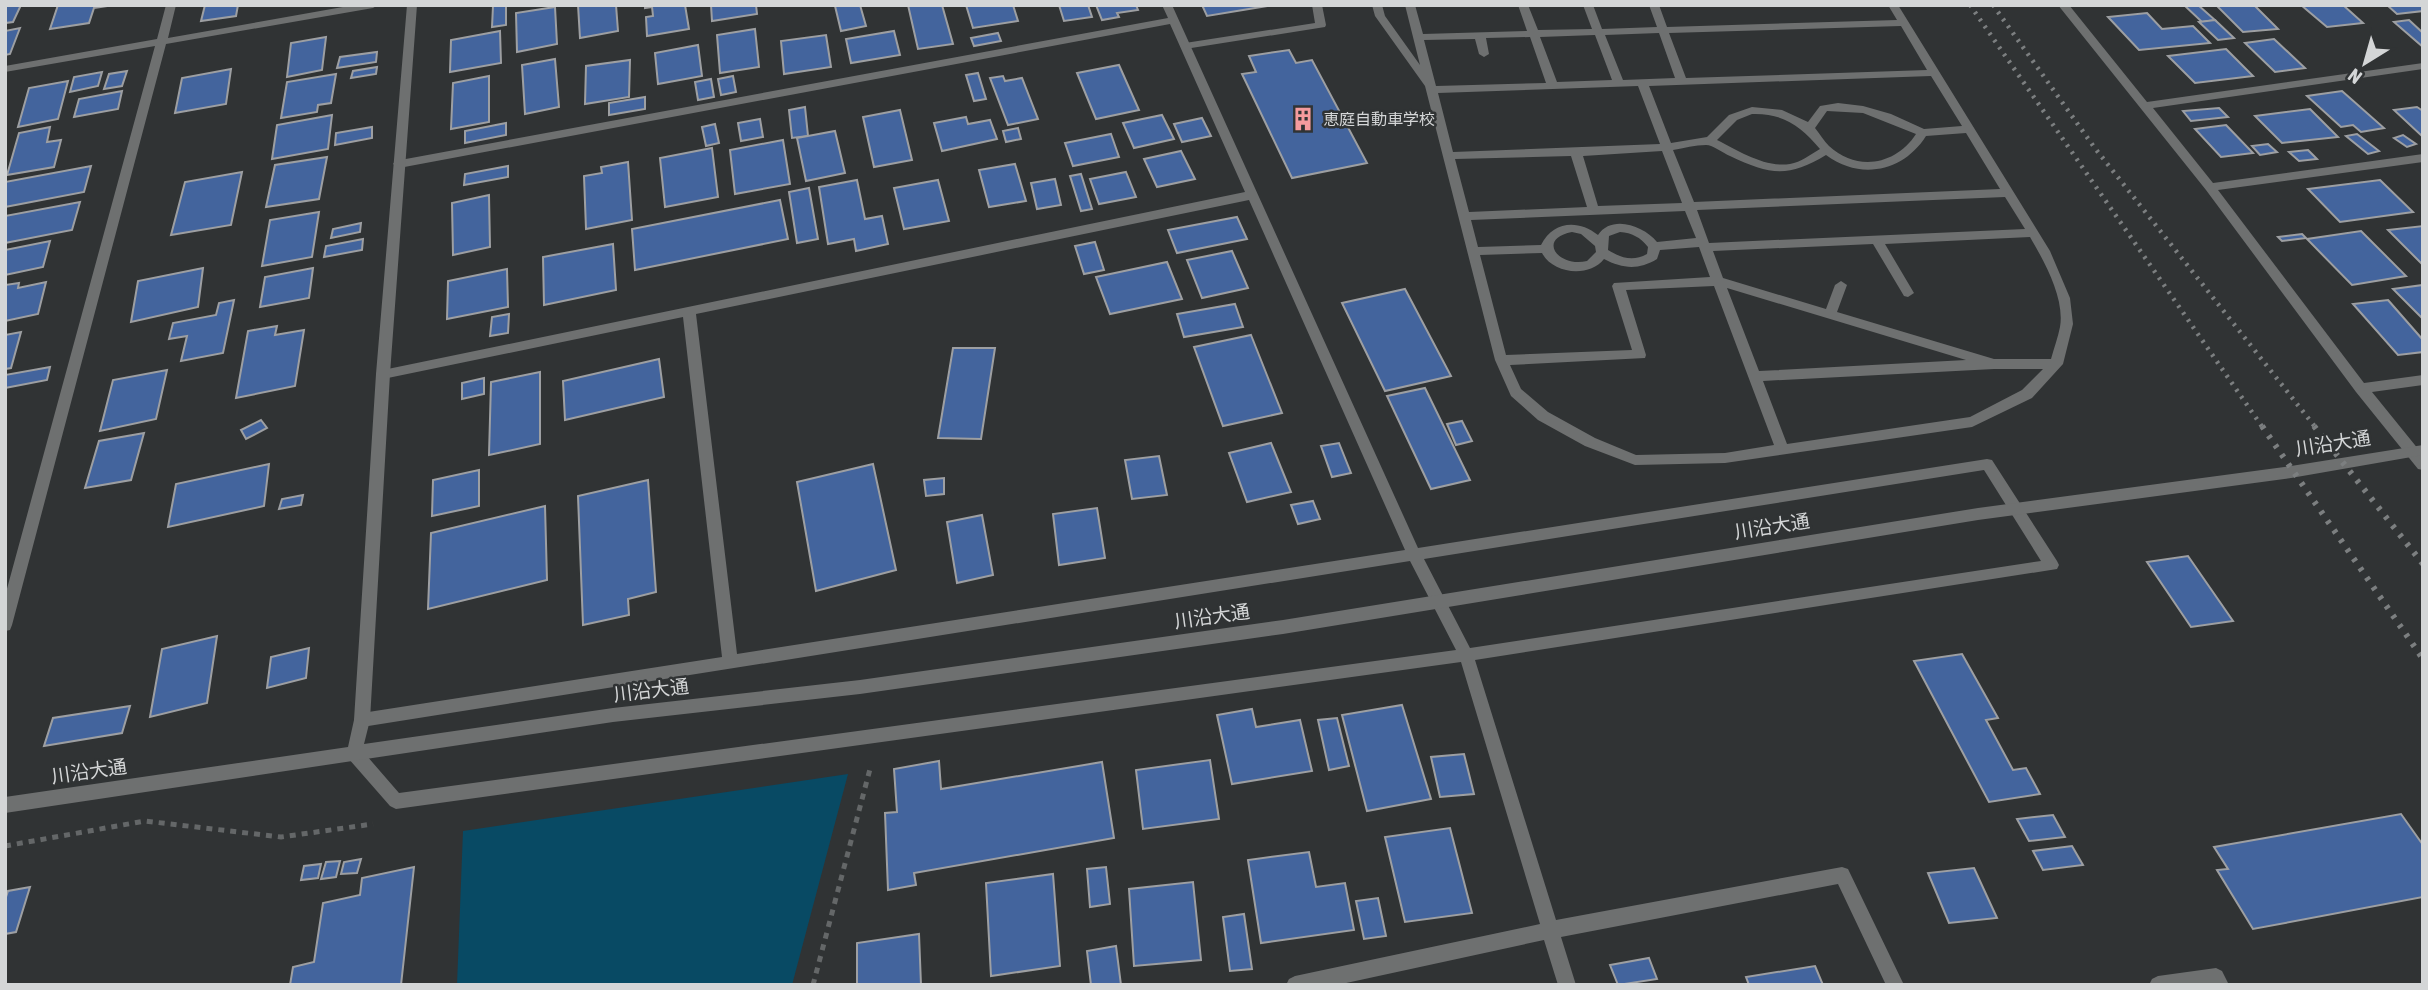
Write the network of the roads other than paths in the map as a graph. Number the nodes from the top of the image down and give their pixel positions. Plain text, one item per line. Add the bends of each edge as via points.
1 (171, 5) edge
2 (373, 5) edge
3 (412, 5) edge
4 (1167, 5) edge
5 (1317, 5) edge
6 (1377, 5) edge
7 (1410, 5) edge
8 (1523, 5) edge
9 (1654, 5) edge
10 (1893, 5) edge
11 (2078, 5) edge
12 (1587, 6) edge
13 (2064, 6) edge
14 (1173, 20) junction
15 (1904, 23) junction
16 (1663, 31) junction
17 (1598, 33) junction
18 (1533, 34) junction
19 (1480, 36) junction
20 (1418, 37) junction
21 (163, 40) junction
22 (1185, 46) junction
23 (1484, 54) dead end
24 (2423, 66) edge
25 (5, 69) edge
26 (1936, 73) junction
27 (1682, 82) junction
28 (1642, 83) junction
29 (1619, 84) junction
30 (1553, 86) junction
31 (1432, 90) junction
32 (2145, 106) junction
33 (1809, 128) junction
34 (1969, 129) junction
35 (1923, 133) junction
36 (1709, 141) junction
37 (1666, 147) junction
38 (1575, 150) junction
39 (1827, 150) junction
40 (1448, 156) junction
41 (2423, 158) edge
42 (399, 164) junction
43 (2210, 187) junction
44 (2007, 193) junction
45 (1252, 195) junction
46 (1690, 207) junction
47 (1594, 211) junction
48 (1463, 216) junction
49 (2033, 233) junction
50 (1877, 240) junction
51 (1704, 244) junction
52 (1654, 246) junction
53 (1601, 248) junction
54 (1546, 249) junction
55 (1473, 251) junction
56 (1718, 281) junction
57 (1841, 285) dead end
58 (1908, 293) dead end
59 (689, 311) junction
60 (1830, 315) junction
61 (1501, 360) junction
62 (1993, 364) junction
63 (2056, 364) junction
64 (383, 374) junction
65 (1755, 376) junction
66 (2423, 380) edge
67 (2361, 388) junction
68 (1783, 450) junction
69 (2423, 450) edge
70 (2423, 465) edge
71 (1414, 554) junction
72 (5, 625) edge
73 (1466, 655) junction
74 (730, 662) junction
75 (362, 720) junction
76 (354, 753) junction
77 (5, 805) edge
78 (1550, 930) junction
79 (1295, 985) edge
80 (1567, 985) edge
81 (1895, 985) edge
82 (2158, 985) edge
83 (2220, 985) edge

1 - 21 street
2 - 21 street
3 - 42 street
4 - 14 street
5 - 22 street via 1321,25
6 - 31 street
7 - 20 street
8 - 18 street
9 - 16 street
10 - 15 street
11 - 13 street
12 - 17 street
13 - 32 street
14 - 22 street
14 - 42 street
15 - 16 street
15 - 26 street
16 - 17 street
16 - 27 street
17 - 18 street
17 - 29 street
18 - 19 street
18 - 30 street
19 - 20 street
19 - 23 street
20 - 31 street
21 - 25 street
21 - 72 street
22 - 45 street
24 - 32 street
26 - 27 street
26 - 34 street
27 - 28 street
28 - 29 street
28 - 37 street
29 - 30 street
30 - 31 street
31 - 40 street
32 - 43 street
33 - 35 street via 1824,108 1840,106 1863,108
33 - 36 street via 1782,114 1748,110 1734,116
33 - 39 street
34 - 35 street
34 - 44 street
35 - 39 street via 1910,152 1876,166 1844,160
36 - 37 street
36 - 39 street via 1761,164 1785,168 1801,166
37 - 38 street
37 - 46 street
38 - 40 street
38 - 47 street
40 - 48 street
41 - 43 street
42 - 64 street
43 - 67 street
44 - 46 street
44 - 49 street
45 - 59 street
45 - 71 street
46 - 47 street
46 - 51 street
47 - 48 street
48 - 55 street
49 - 50 street
49 - 63 street via 2064,298 2067,324
50 - 51 street
50 - 58 street
51 - 52 street
51 - 56 street
52 - 53 street via 1653,256 1630,264 1615,260
52 - 53 street via 1641,232 1619,227 1602,236
53 - 54 street via 1597,262 1584,267 1568,266
53 - 54 street via 1593,236 1571,228 1551,234
54 - 55 street
55 - 61 street
56 - 60 street
56 - 61 street via 1618,286 1640,355
56 - 65 street
57 - 60 street
59 - 64 street
59 - 74 street
60 - 62 street
61 - 68 street via 1516,392 1543,416 1635,460 1725,458
62 - 63 street
62 - 65 street
63 - 68 street via 2027,394 1972,422
64 - 75 street
65 - 68 street
66 - 67 street
67 - 70 street
69 - 76 street, 川沿大通 via 1978,514 1283,627
71 - 73 street
71 - 73 street via 1987,464 2052,565
71 - 74 street
73 - 76 street via 396,801
73 - 78 street
74 - 75 street
75 - 76 street
76 - 77 street, 川沿大通
78 - 79 street
78 - 80 street
78 - 81 street via 1842,875
82 - 83 street via 2216,977

